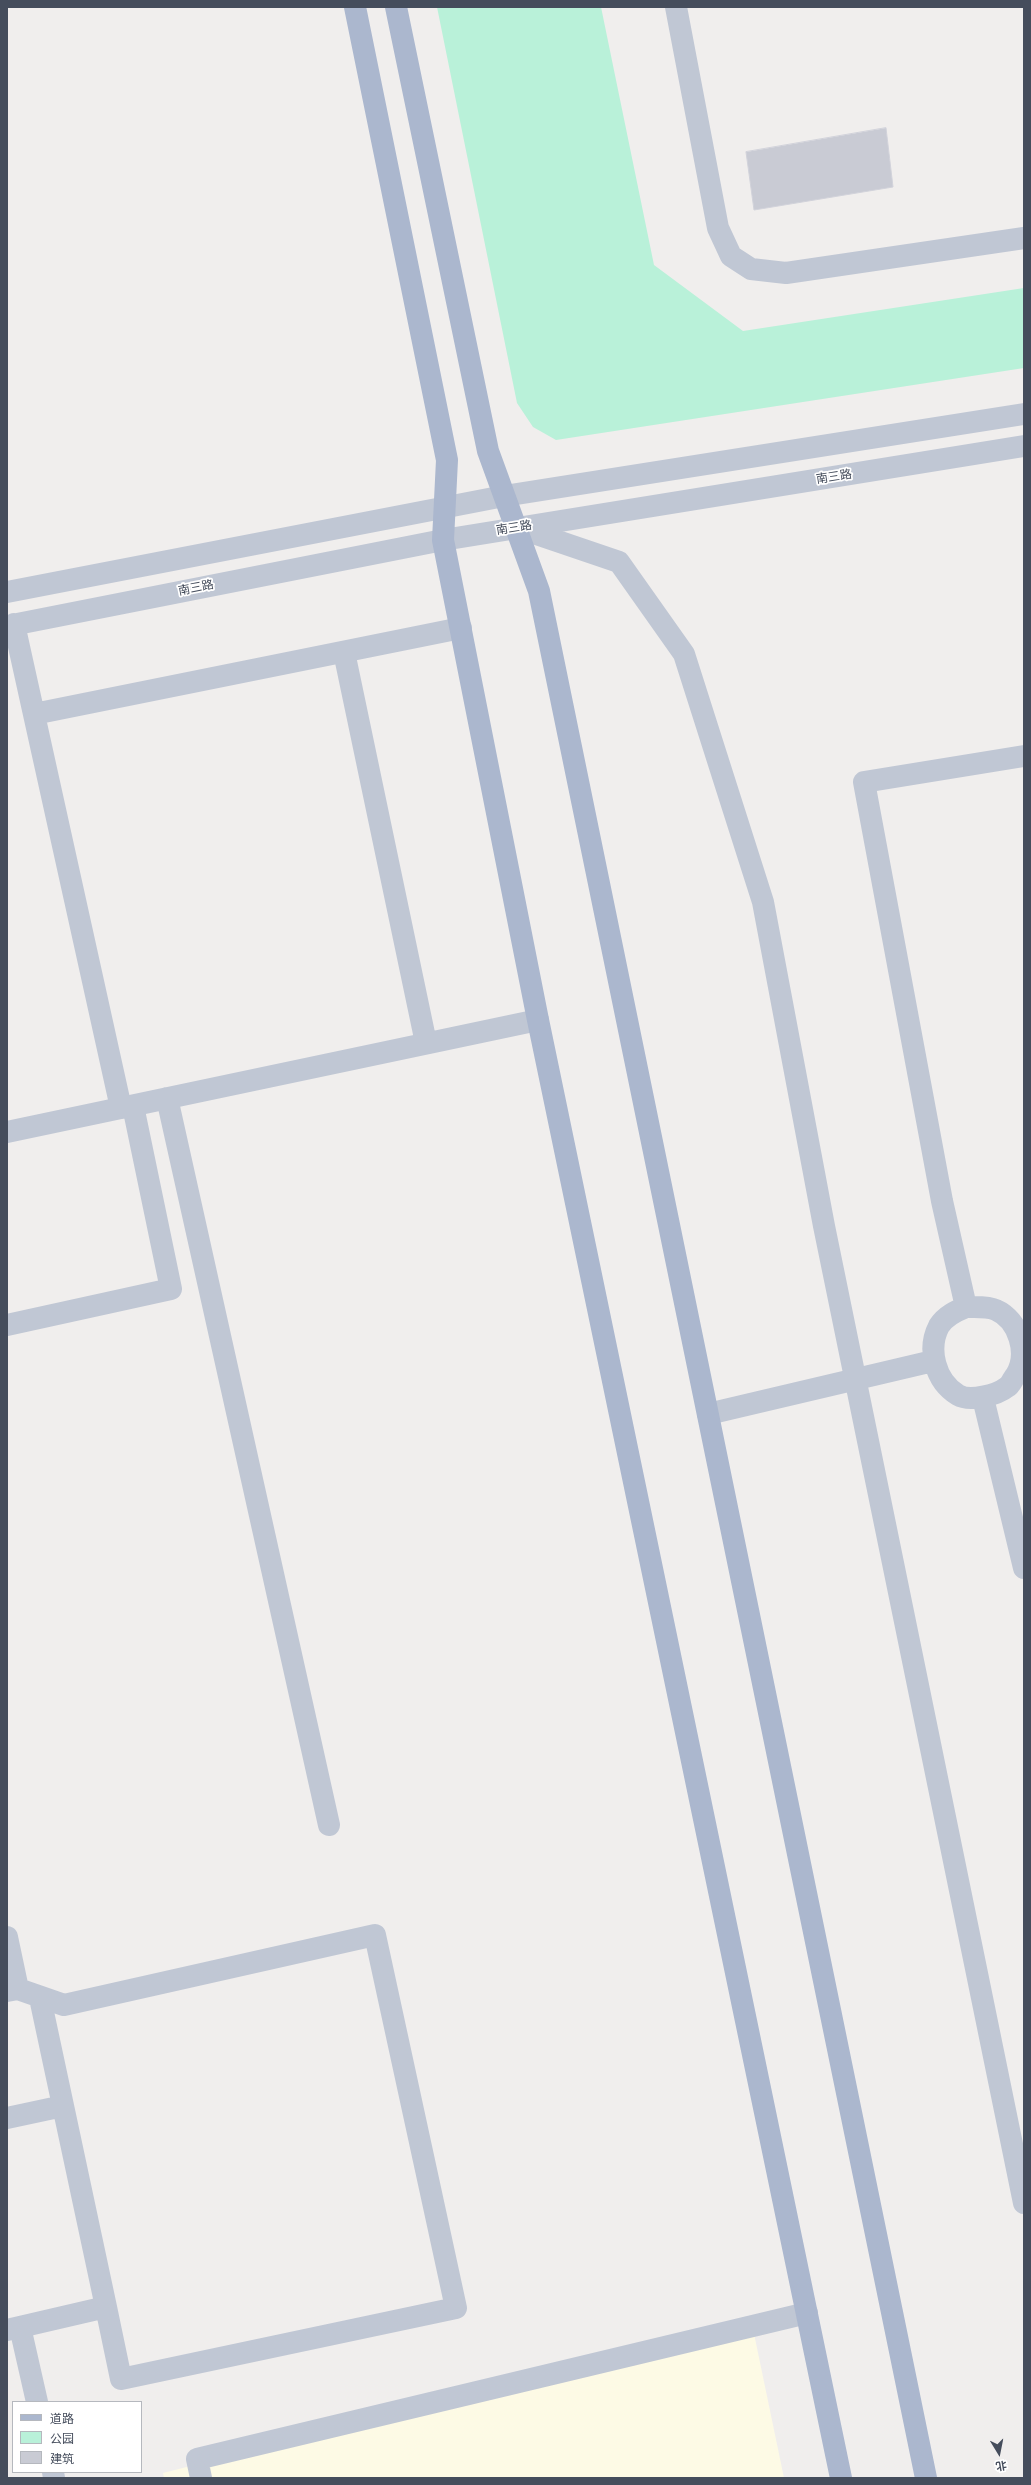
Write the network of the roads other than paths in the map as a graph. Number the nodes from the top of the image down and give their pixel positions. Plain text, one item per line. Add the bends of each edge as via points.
1 (355, 7) edge
2 (396, 7) edge
3 (676, 7) edge
4 (1024, 238) edge
5 (1024, 414) edge
6 (1024, 446) edge
7 (504, 496) junction
8 (444, 508) junction
9 (516, 527) junction
10 (443, 540) junction
11 (7, 592) edge
12 (11, 625) edge
13 (461, 628) junction
14 (344, 652) junction
15 (34, 714) junction
16 (1024, 756) edge
17 (538, 1020) junction
18 (426, 1043) junction
19 (167, 1098) junction
20 (127, 1107) junction
21 (7, 1132) edge
22 (966, 1307) junction
23 (1018, 1322) edge
24 (7, 1325) edge
25 (933, 1361) junction
26 (855, 1379) junction
27 (983, 1398) junction
28 (708, 1414) junction
29 (1024, 1568) edge
30 (329, 1826) dead end
31 (7, 1937) edge
32 (12, 1990) edge
33 (40, 1998) junction
34 (63, 2106) junction
35 (7, 2118) edge
36 (1024, 2202) edge
37 (106, 2307) junction
38 (807, 2312) junction
39 (14, 2328) edge
40 (37, 2401) edge
41 (201, 2478) edge
42 (841, 2478) edge
43 (926, 2478) edge

1 - 8 main road via 447,460
2 - 7 main road via 488,451
3 - 4 street via 718,228 731,256 751,269 786,273
5 - 7 street
6 - 9 street, 南三路
7 - 8 street
7 - 9 main road
8 - 10 main road
8 - 11 street
9 - 10 street, 南三路
9 - 26 street via 619,562 684,654 763,902
9 - 28 main road via 539,591
10 - 12 street, 南三路
10 - 13 main road
12 - 15 street
13 - 14 street
13 - 17 main road
14 - 15 street
14 - 18 street
15 - 20 street
16 - 22 street via 864,782 941,1193
17 - 18 street
17 - 38 main road
18 - 19 street
19 - 20 street
19 - 30 street
20 - 21 street
20 - 24 street via 171,1289
22 - 23 street via 996,1310
22 - 25 street via 954,1312 940,1325 934,1342
23 - 27 street via 1022,1344 1020,1368 1008,1387
25 - 26 street
25 - 27 street via 944,1381 959,1396
26 - 28 street
26 - 36 street
27 - 29 street
28 - 43 main road
31 - 32 street
32 - 33 street
33 - 34 street
33 - 37 street via 64,2005 375,1935 456,2308 122,2379
34 - 35 street
34 - 37 street
37 - 39 street
38 - 41 street via 197,2459
38 - 42 main road
39 - 40 street

